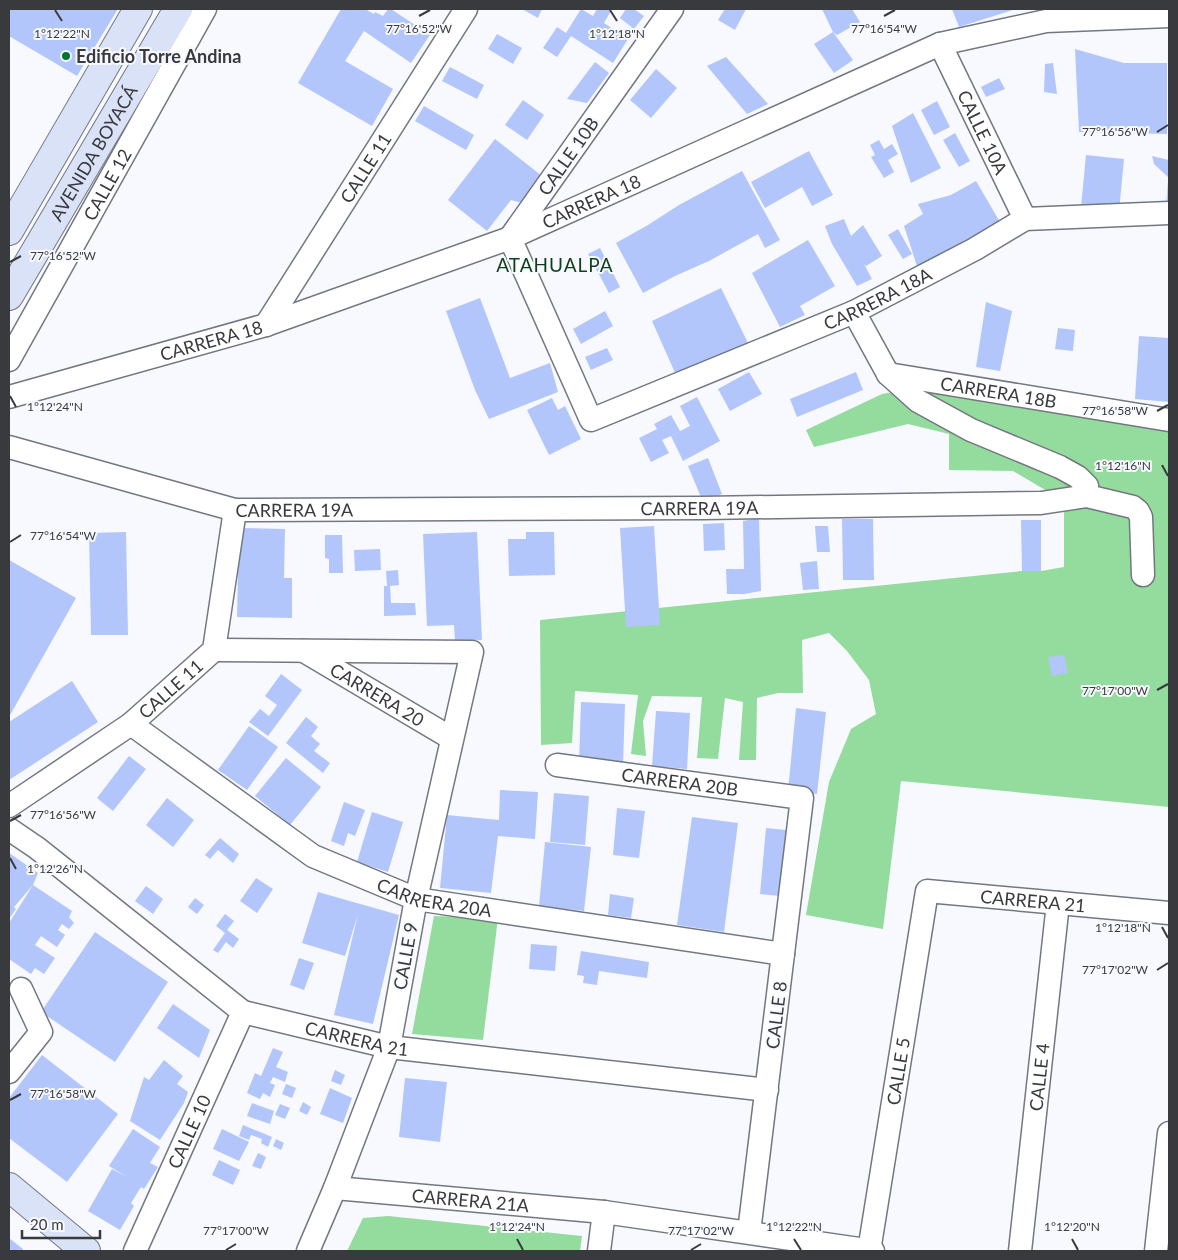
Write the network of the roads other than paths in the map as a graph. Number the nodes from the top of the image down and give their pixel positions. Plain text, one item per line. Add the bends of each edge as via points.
1 (138, 9) edge
2 (178, 9) edge
3 (205, 9) edge
4 (466, 9) edge
5 (672, 9) edge
6 (1169, 16) edge
7 (940, 44) junction
8 (1169, 213) edge
9 (1025, 219) junction
10 (9, 231) edge
11 (510, 238) junction
12 (12, 280) edge
13 (854, 312) junction
14 (266, 326) junction
15 (9, 360) edge
16 (888, 374) junction
17 (9, 397) edge
18 (1169, 420) edge
19 (9, 447) edge
20 (1086, 496) junction
21 (235, 510) junction
22 (1143, 575) dead end
23 (214, 650) junction
24 (304, 650) junction
25 (472, 652) joint
26 (131, 724) junction
27 (451, 738) junction
28 (557, 765) dead end
29 (802, 798) joint
30 (9, 806) edge
31 (9, 829) edge
32 (927, 891) joint
33 (416, 899) junction
34 (1058, 903) junction
35 (1169, 913) edge
36 (783, 954) junction
37 (21, 989) dead end
38 (242, 1012) junction
39 (389, 1047) junction
40 (9, 1072) edge
41 (767, 1090) junction
42 (1169, 1133) edge
43 (9, 1187) edge
44 (335, 1188) junction
45 (604, 1212) junction
46 (749, 1232) junction
47 (86, 1251) edge
48 (135, 1251) edge
49 (308, 1251) edge
50 (599, 1251) edge
51 (870, 1251) edge
52 (1020, 1251) edge
53 (1156, 1251) edge

1 - 10 main road, AVENIDA BOYACÁ
2 - 12 main road, AVENIDA BOYACÁ
3 - 15 street, CALLE 12
4 - 14 street, CALLE 11
5 - 11 street, CALLE 10B
6 - 7 street, CARRERA 18 via 1046,20
7 - 9 street, CALLE 10A
7 - 11 street, CARRERA 18
8 - 9 street, CARRERA 18A
9 - 13 street, CARRERA 18A
11 - 13 street, CARRERA 18A via 591,420
11 - 14 street, CARRERA 18
13 - 16 street
14 - 17 street, CARRERA 18
16 - 18 street, CARRERA 18B
16 - 20 street via 918,401 971,430 1078,477 1087,486
19 - 21 street, CARRERA 19A
20 - 21 street, CARRERA 19A via 1041,503
20 - 22 street via 1138,511 1141,517
21 - 23 street, CALLE 11
23 - 24 street, CARRERA 20
23 - 26 street, CALLE 11
24 - 25 street, CARRERA 20
24 - 27 street, CARRERA 20
25 - 27 street, CALLE 9
26 - 30 street, CALLE 11
26 - 33 street, CARRERA 20A via 314,856
27 - 33 street, CALLE 9
28 - 29 street, CARRERA 20B
29 - 36 street, CALLE 8
31 - 38 street, CARRERA 21
32 - 34 street, CARRERA 21
32 - 51 street, CALLE 5
33 - 36 street, CARRERA 20A
33 - 39 street, CALLE 9
34 - 35 street, CARRERA 21
34 - 52 street, CALLE 4
36 - 41 street, CALLE 8
37 - 40 street via 41,1032
38 - 39 street, CARRERA 21
38 - 48 street, CALLE 10
39 - 41 street, CARRERA 21
39 - 44 street, CALLE 9
41 - 46 street, CALLE 8
42 - 53 street
43 - 47 main road
44 - 45 street, CARRERA 21A
44 - 49 street, CALLE 9
45 - 46 street, CARRERA 21A
45 - 50 street
46 - 51 street, CARRERA 21A

